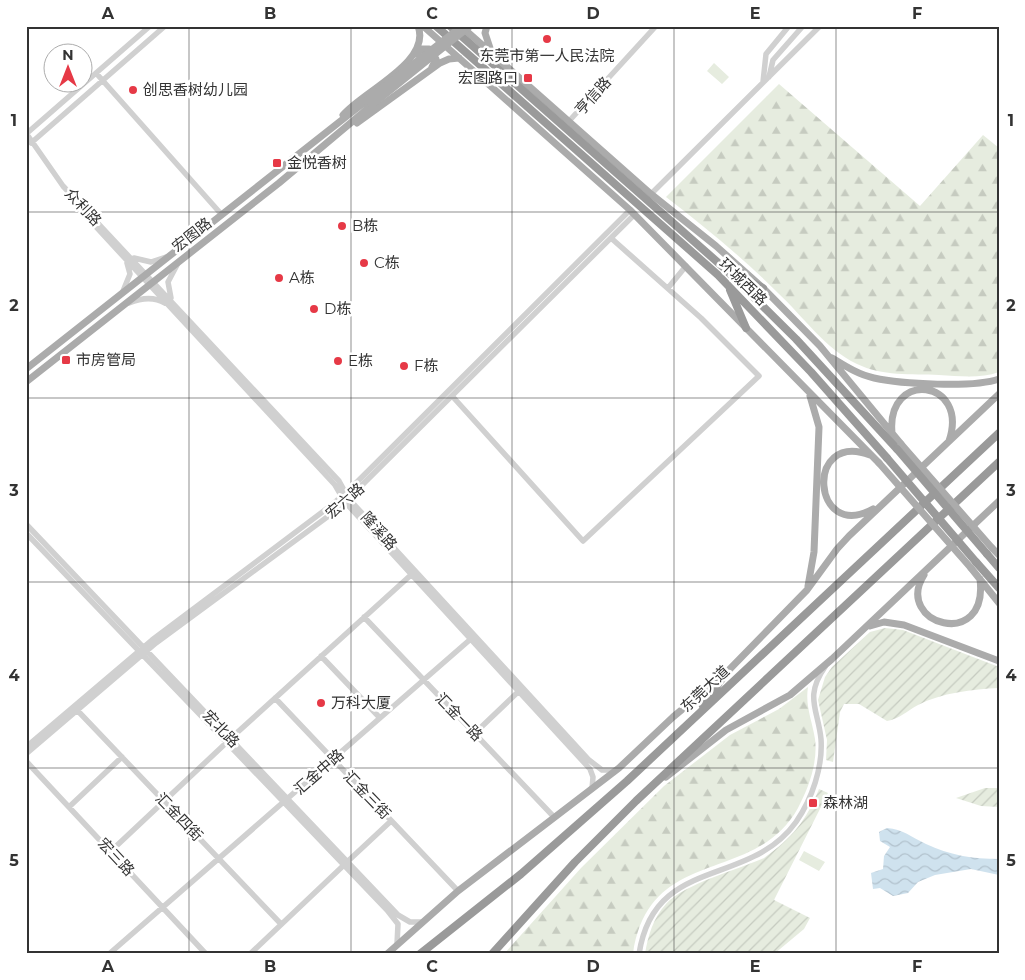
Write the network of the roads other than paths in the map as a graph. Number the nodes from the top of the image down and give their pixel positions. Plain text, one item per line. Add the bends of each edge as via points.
1 (150, 26) edge
2 (165, 26) edge
3 (418, 26) edge
4 (423, 26) edge
5 (436, 26) edge
6 (450, 26) edge
7 (462, 26) edge
8 (470, 26) edge
9 (487, 26) edge
10 (656, 26) edge
11 (789, 26) edge
12 (803, 26) edge
13 (820, 26) edge
14 (416, 54) junction
15 (492, 54) junction
16 (459, 58) junction
17 (430, 70) junction
18 (96, 73) junction
19 (769, 77) junction
20 (103, 80) junction
21 (763, 82) junction
22 (369, 103) junction
23 (570, 120) junction
24 (334, 125) junction
25 (346, 129) junction
26 (26, 133) edge
27 (29, 143) edge
28 (651, 194) junction
29 (632, 212) junction
30 (222, 215) junction
31 (611, 238) junction
32 (174, 253) junction
33 (126, 256) junction
34 (180, 262) junction
35 (686, 266) junction
36 (723, 268) junction
37 (145, 276) junction
38 (152, 284) junction
39 (729, 286) junction
40 (668, 288) junction
41 (763, 288) junction
42 (118, 298) junction
43 (171, 304) junction
44 (124, 305) junction
45 (746, 328) junction
46 (828, 356) junction
47 (26, 370) edge
48 (999, 379) edge
49 (26, 382) edge
50 (805, 388) junction
51 (999, 394) edge
52 (453, 397) junction
53 (892, 433) junction
54 (999, 433) edge
55 (948, 442) junction
56 (899, 447) junction
57 (873, 456) junction
58 (999, 462) edge
59 (344, 494) junction
60 (347, 500) junction
61 (999, 501) edge
62 (880, 506) junction
63 (26, 524) edge
64 (26, 533) edge
65 (989, 551) junction
66 (999, 555) edge
67 (973, 565) junction
68 (929, 568) junction
69 (999, 568) edge
70 (412, 574) junction
71 (980, 579) junction
72 (999, 588) edge
73 (807, 590) junction
74 (999, 604) edge
75 (364, 617) junction
76 (867, 627) junction
77 (473, 637) junction
78 (143, 651) junction
79 (321, 656) junction
80 (999, 661) edge
81 (827, 664) junction
82 (726, 673) junction
83 (424, 680) junction
84 (519, 691) junction
85 (275, 698) junction
86 (77, 710) junction
87 (380, 718) junction
88 (694, 718) junction
89 (474, 733) junction
90 (228, 741) junction
91 (26, 746) edge
92 (26, 754) edge
93 (122, 757) junction
94 (333, 759) junction
95 (26, 761) edge
96 (619, 768) junction
97 (592, 789) junction
98 (164, 801) junction
99 (286, 801) junction
100 (636, 801) junction
101 (69, 807) junction
102 (554, 817) junction
103 (391, 821) junction
104 (111, 852) junction
105 (218, 858) junction
106 (346, 863) junction
107 (458, 891) junction
108 (162, 907) junction
109 (422, 922) junction
110 (281, 924) junction
111 (397, 944) junction
112 (110, 954) edge
113 (206, 954) edge
114 (250, 954) edge
115 (387, 954) edge
116 (420, 954) edge
117 (492, 954) edge
118 (639, 954) edge

1 - 18 street
2 - 20 street
3 - 14 main road via 421,36
4 - 16 main road
5 - 39 highway, 环城西路
6 - 36 highway, 环城西路
7 - 15 main road
7 - 22 main road, bridge
8 - 22 main road, bridge
9 - 15 main road via 487,44
10 - 23 street, 亨信路
11 - 21 street via 766,54
12 - 19 street via 773,60
13 - 19 street
14 - 17 main road via 422,49 434,53 436,59
14 - 24 main road via 348,109
15 - 23 main road
16 - 17 main road via 449,58
16 - 29 main road
17 - 25 main road via 375,112
18 - 20 street
18 - 26 street
19 - 21 street
20 - 27 street
20 - 30 street
21 - 28 street
22 - 24 main road, 宏图路
22 - 25 main road, 宏图路
23 - 28 main road
24 - 30 main road, 宏图路
25 - 34 main road, 宏图路
26 - 27 street, 众利路
27 - 33 street, 众利路 via 60,189
28 - 41 main road
29 - 31 street, 宏六路
29 - 35 main road
29 - 59 street, 宏六路
30 - 32 main road, 宏图路
31 - 40 street
31 - 52 street, 宏六路
32 - 33 street via 151,262
32 - 37 main road, 宏图路
33 - 37 street, 众利路
33 - 42 street via 130,274
34 - 38 main road, 宏图路
34 - 43 street via 168,282
35 - 40 street
35 - 45 main road
36 - 41 highway
36 - 56 highway, 环城西路
37 - 38 street, 隆溪路
37 - 42 main road, 宏图路
38 - 43 street, 隆溪路
38 - 44 main road, 宏图路
39 - 45 highway
39 - 67 highway, 环城西路, bridge via 887,458
40 - 52 street via 759,376 583,541
41 - 46 main road
42 - 47 main road, 宏图路
43 - 44 street via 146,299
43 - 59 street, 隆溪路
44 - 49 main road, 宏图路
45 - 50 main road
46 - 48 main road via 873,378 980,384
46 - 53 main road
50 - 57 main road
50 - 73 main road via 813,401 819,427 814,552
51 - 55 main road
52 - 60 street, 宏六路
53 - 55 main road via 891,419 900,398 909,391 931,391 942,396 952,412
53 - 56 main road
54 - 88 highway, 东莞大道
55 - 62 main road
56 - 65 highway, 环城西路, bridge
57 - 62 main road via 860,452 845,453 835,458 825,472 823,489 827,500 844,514 865,514
57 - 67 main road, bridge
58 - 100 highway
59 - 60 street, 隆溪路
59 - 78 street, 宏六路
60 - 70 street, 隆溪路
60 - 77 street, 隆溪路
60 - 78 street, 宏六路
61 - 68 main road
62 - 73 main road via 837,549
63 - 78 street, 宏北路
64 - 78 street, 宏北路
65 - 66 main road
65 - 69 highway, 环城西路
67 - 71 main road
67 - 72 highway, 环城西路
68 - 71 main road via 918,590 922,609 930,618 949,624 962,622 977,610 981,601
68 - 76 main road
70 - 75 street
70 - 77 street, 隆溪路
71 - 74 main road
73 - 82 main road
75 - 79 street
75 - 83 street, 汇金一路
76 - 80 main road via 884,622 904,625
76 - 81 main road
77 - 83 street, 汇金中路
77 - 84 street, 隆溪路
77 - 96 street, 隆溪路 via 597,767 608,771
78 - 86 street, 宏六路
78 - 90 street, 宏北路
78 - 91 street, 宏六路
79 - 85 street
79 - 87 street
81 - 100 main road via 776,704 726,730
81 - 118 street via 820,674 812,700 821,740 820,760 809,798 795,823 761,853 682,886 661,900 646,923
82 - 88 highway
82 - 96 main road
83 - 87 street, 汇金中路
83 - 89 street, 汇金一路
84 - 89 street
84 - 97 street, 隆溪路 via 590,769
85 - 90 street
85 - 94 street, 汇金三街
86 - 92 street, 宏六路
86 - 93 street, 汇金四街
87 - 94 street, 汇金中路
88 - 116 highway, 东莞大道 via 572,830
89 - 102 street, 汇金一路
90 - 98 street
90 - 99 street, 宏北路
93 - 98 street, 汇金四街
93 - 101 street
94 - 99 street, 汇金中路
94 - 103 street, 汇金三街
95 - 101 street, 宏三路
96 - 97 main road
97 - 102 main road
98 - 104 street
98 - 105 street, 汇金四街
99 - 105 street, 汇金中路
99 - 106 street, 宏北路
100 - 117 highway via 574,862
101 - 104 street, 宏三路
102 - 107 main road
103 - 106 street
103 - 107 street, 汇金三街
104 - 108 street, 宏三路
105 - 108 street, 汇金中路
105 - 110 street, 汇金四街
106 - 109 street, 宏北路 via 398,915 410,922
106 - 110 street
106 - 111 street, 宏北路 via 395,919 400,929
107 - 109 main road
108 - 112 street, 汇金中路
108 - 113 street, 宏三路
109 - 111 main road
110 - 114 street
111 - 115 main road

